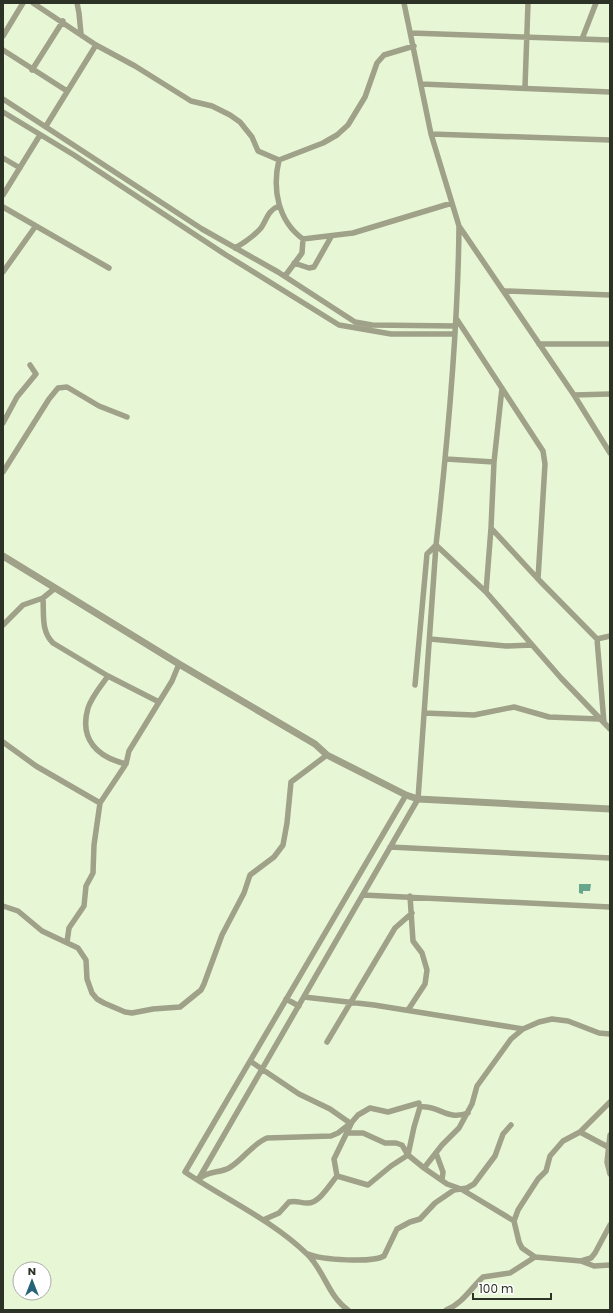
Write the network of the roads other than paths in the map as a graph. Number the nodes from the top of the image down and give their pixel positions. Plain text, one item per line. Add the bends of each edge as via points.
1 (23, 3) edge
2 (33, 3) edge
3 (77, 3) edge
4 (404, 3) edge
5 (528, 3) edge
6 (596, 3) edge
7 (63, 21) junction
8 (411, 33) junction
9 (80, 34) junction
10 (3, 36) edge
11 (527, 37) junction
12 (582, 39) junction
13 (610, 40) edge
14 (96, 45) junction
15 (414, 46) junction
16 (3, 50) edge
17 (32, 70) junction
18 (422, 84) junction
19 (525, 87) junction
20 (67, 92) junction
21 (610, 92) edge
22 (3, 99) edge
23 (3, 112) edge
24 (46, 126) junction
25 (431, 134) junction
26 (40, 135) junction
27 (610, 140) edge
28 (3, 158) edge
29 (279, 160) junction
30 (20, 168) junction
31 (3, 195) edge
32 (452, 203) junction
33 (279, 206) junction
34 (3, 207) edge
35 (459, 226) junction
36 (35, 227) junction
37 (331, 237) junction
38 (303, 239) junction
39 (235, 248) junction
40 (294, 263) junction
41 (109, 268) dead end
42 (3, 272) edge
43 (285, 276) junction
44 (505, 291) junction
45 (610, 296) edge
46 (456, 318) junction
47 (455, 326) junction
48 (454, 334) junction
49 (539, 344) junction
50 (610, 344) edge
51 (30, 365) dead end
52 (502, 388) junction
53 (610, 394) edge
54 (574, 395) junction
55 (127, 417) dead end
56 (3, 423) edge
57 (610, 453) edge
58 (446, 459) junction
59 (494, 462) junction
60 (3, 472) edge
61 (491, 528) junction
62 (436, 545) junction
63 (3, 556) edge
64 (538, 579) junction
65 (54, 589) junction
66 (486, 592) junction
67 (43, 598) junction
68 (3, 625) edge
69 (610, 636) edge
70 (430, 639) junction
71 (597, 639) junction
72 (532, 645) junction
73 (179, 664) junction
74 (108, 676) junction
75 (415, 686) dead end
76 (159, 702) junction
77 (424, 713) junction
78 (602, 721) junction
79 (610, 730) edge
80 (3, 742) edge
81 (327, 755) junction
82 (126, 764) junction
83 (406, 795) junction
84 (418, 799) junction
85 (100, 803) junction
86 (610, 809) edge
87 (390, 848) junction
88 (610, 858) edge
89 (363, 895) junction
90 (410, 896) junction
91 (3, 906) edge
92 (610, 907) edge
93 (412, 913) junction
94 (67, 942) junction
95 (304, 997) junction
96 (286, 999) junction
97 (349, 1003) junction
98 (298, 1006) junction
99 (408, 1010) junction
100 (523, 1029) junction
101 (610, 1034) edge
102 (327, 1042) dead end
103 (250, 1061) junction
104 (262, 1069) junction
105 (610, 1102) edge
106 (419, 1103) dead end
107 (468, 1113) junction
108 (351, 1123) junction
109 (510, 1125) dead end
110 (580, 1132) junction
111 (346, 1133) junction
112 (610, 1135) edge
113 (608, 1147) junction
114 (436, 1153) junction
115 (408, 1155) junction
116 (429, 1162) junction
117 (440, 1166) junction
118 (424, 1168) junction
119 (610, 1174) edge
120 (337, 1176) junction
121 (198, 1180) junction
122 (442, 1180) junction
123 (461, 1188) junction
124 (516, 1214) junction
125 (503, 1215) junction
126 (263, 1220) junction
127 (514, 1222) junction
128 (610, 1225) edge
129 (308, 1254) junction
130 (535, 1257) junction
131 (581, 1261) junction
132 (610, 1265) edge
133 (348, 1310) edge
134 (446, 1310) edge

1 - 10 street
2 - 7 street
3 - 9 street via 80,13
4 - 8 street
5 - 11 street
6 - 12 street
7 - 9 street
7 - 17 street
8 - 11 street
8 - 15 street
9 - 14 street
11 - 12 street
11 - 19 street
12 - 13 street
14 - 20 street
14 - 29 street via 191,101 222,110 240,122 252,137 258,151
15 - 18 street
15 - 29 street via 384,55 377,63 365,97 348,126 323,143
16 - 17 street
17 - 20 street
18 - 19 street
18 - 25 street
19 - 21 street
20 - 24 street
22 - 24 street
23 - 26 street
24 - 39 street
25 - 27 street
25 - 32 street
26 - 30 street
26 - 48 street via 339,325 391,334
28 - 30 street
29 - 33 street via 276,185
30 - 31 street
32 - 35 street
32 - 37 street via 354,233
33 - 38 street via 294,232
33 - 39 street via 268,214 259,230
34 - 36 street
35 - 44 street
35 - 46 street
36 - 41 street
36 - 42 street
37 - 38 street
37 - 40 street via 314,267
38 - 40 street via 302,253
39 - 43 street
40 - 43 street
43 - 47 street via 355,322 372,325
44 - 45 street
44 - 49 street
46 - 47 street
46 - 52 street
47 - 48 street
48 - 58 street
49 - 50 street
49 - 54 street
51 - 56 street via 36,374 17,398
52 - 59 street
52 - 64 street via 543,451
53 - 54 street
54 - 57 street
55 - 60 street via 99,406 67,387 58,388
58 - 59 street
58 - 62 street
59 - 61 street
61 - 64 street
61 - 66 street
62 - 66 street
62 - 70 street
62 - 75 street via 427,554
63 - 65 street
64 - 71 street
65 - 67 street
65 - 73 street
66 - 72 street
67 - 68 street via 23,604
67 - 74 street via 45,632 48,638
69 - 71 street
70 - 72 street via 506,646
70 - 77 street
71 - 78 street
72 - 78 street
73 - 76 street
73 - 81 street via 315,744
74 - 76 street
74 - 82 street via 88,707 87,728 90,744 112,760
76 - 82 street via 129,751
77 - 78 street via 474,715 515,707 549,717
77 - 84 street
78 - 79 street
80 - 85 street via 36,766
81 - 83 street
81 - 94 street via 291,782 283,845 274,857 250,875 201,990 180,1007 132,1013 97,999 89,986 87,966 82,953
82 - 85 street
83 - 84 street
83 - 96 street
84 - 86 street
84 - 87 street
85 - 94 street via 93,873 86,886 84,906 69,928
87 - 88 street
87 - 89 street
89 - 90 street
89 - 95 street
90 - 92 street
90 - 93 street
91 - 94 street via 18,911 42,931
93 - 97 street via 395,928
93 - 99 street via 413,941 422,953 427,970 425,984
95 - 97 street
95 - 98 street
96 - 98 street
96 - 103 street
97 - 99 street
97 - 102 street
98 - 104 street
99 - 100 street
100 - 101 street via 552,1019 568,1021 599,1033
100 - 107 street via 511,1039 477,1086
103 - 104 street
103 - 121 street via 185,1172
104 - 108 street via 299,1094
104 - 121 street
105 - 110 street
106 - 108 street via 388,1112 370,1108 364,1110
107 - 114 street via 459,1128
107 - 115 street via 451,1116 420,1107
108 - 111 street
108 - 121 street via 331,1136 267,1138 258,1142 228,1169 202,1176
109 - 123 street via 503,1134 495,1156 480,1178 467,1188
110 - 113 street
110 - 124 street via 563,1141 550,1156 546,1171
111 - 115 street via 363,1133 385,1143 396,1143 405,1148
111 - 120 street via 334,1159
112 - 113 street
113 - 119 street
114 - 116 street
114 - 117 street
115 - 118 street
115 - 120 street via 368,1185
116 - 117 street
116 - 118 street
117 - 122 street via 443,1172
118 - 122 street
120 - 126 street via 313,1202 288,1202 279,1213
121 - 126 street
122 - 123 street
123 - 125 street
123 - 129 street via 435,1203 420,1219 397,1229 387,1253 381,1258 331,1260
124 - 125 street
124 - 127 street
125 - 127 street
126 - 129 street
127 - 130 street via 522,1248
128 - 131 street via 591,1258
129 - 133 street via 334,1295
130 - 131 street
130 - 134 street via 510,1273 482,1278 452,1308
131 - 132 street via 594,1266

